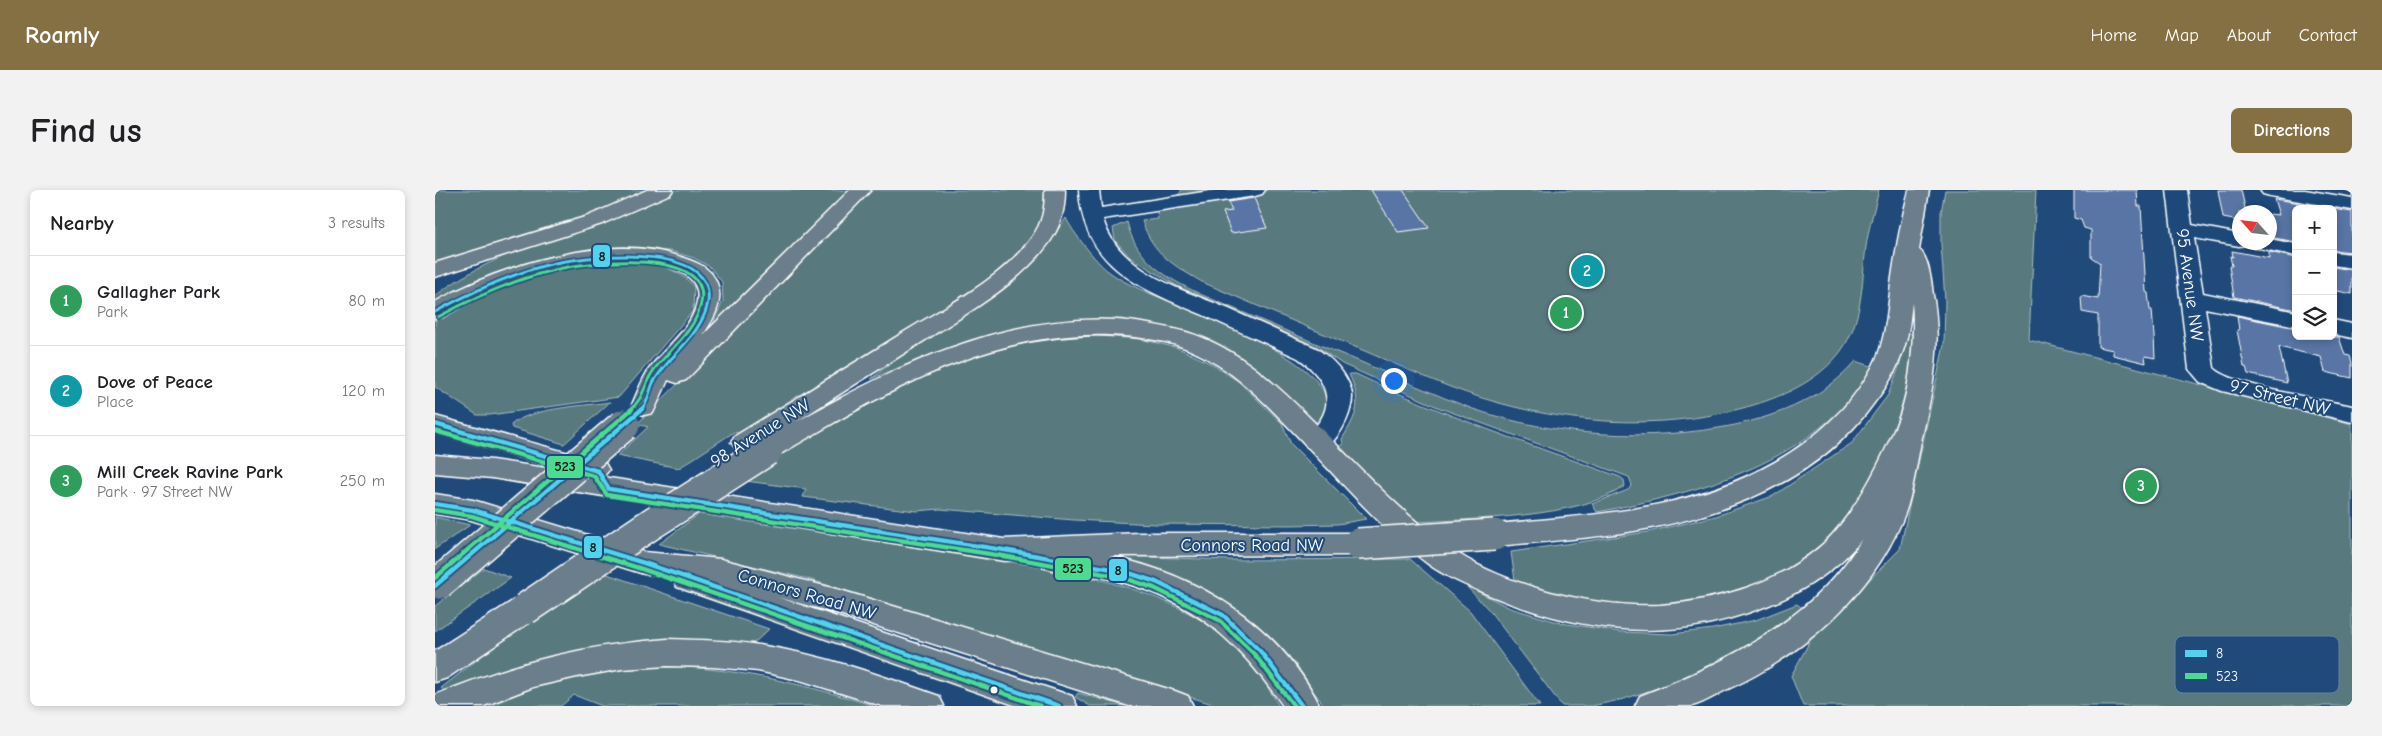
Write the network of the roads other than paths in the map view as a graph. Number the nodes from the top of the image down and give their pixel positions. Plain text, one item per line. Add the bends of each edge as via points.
1 (663, 190) edge
2 (861, 190) edge
3 (1055, 190) edge
4 (1089, 190) edge
5 (1255, 190) edge
6 (1919, 190) edge
7 (2177, 190) edge
8 (2270, 190) edge
9 (2321, 195) edge
10 (1173, 196) edge
11 (2352, 204) edge
12 (1092, 215) junction
13 (2182, 229) junction
14 (559, 232) junction
15 (1911, 236) junction
16 (2232, 239) edge
17 (2277, 246) edge
18 (2292, 249) edge
19 (2337, 259) edge
20 (2352, 261) edge
21 (435, 270) edge
22 (435, 289) edge
23 (2192, 298) junction
24 (435, 312) edge
25 (2292, 319) edge
26 (2337, 328) edge
27 (2352, 331) edge
28 (2209, 377) joint
29 (1915, 411) junction
30 (2352, 414) edge
31 (634, 416) junction
32 (435, 424) edge
33 (1317, 440) junction
34 (756, 446) junction
35 (435, 464) edge
36 (609, 489) junction
37 (435, 504) edge
38 (1004, 550) junction
39 (644, 563) junction
40 (437, 584) edge
41 (516, 605) junction
42 (435, 659) edge
43 (435, 668) edge
44 (447, 706) edge
45 (926, 706) edge
46 (1059, 706) edge
47 (1175, 706) edge
48 (1302, 706) edge
49 (1653, 706) edge

1 - 14 main road via 625,209
2 - 31 main road
3 - 34 main road, 98 Avenue NW via 1055,207 1048,229 1036,247 1005,276
4 - 12 street
5 - 10 street
6 - 15 main road, Connors Road NW
7 - 13 street, 95 Avenue NW
8 - 9 street
9 - 11 street
10 - 12 street
12 - 33 street via 1097,232 1110,251 1138,276 1307,353 1324,365 1336,383 1340,405 1335,418
13 - 16 street
13 - 23 street, 95 Avenue NW
14 - 21 main road
14 - 22 main road via 487,260
15 - 29 main road, Connors Road NW via 1925,325
15 - 38 main road, Connors Road NW, bridge via 1898,325 1890,356 1861,406 1815,451 1747,488 1677,512 1494,535 1358,544 1139,544
17 - 18 street
19 - 20 street
23 - 25 street
23 - 28 street, 95 Avenue NW via 2202,369
24 - 31 main road via 491,284 565,262 640,255 681,262 699,273 708,288 709,303 698,325 657,376
26 - 27 street
28 - 30 street, 97 Street NW via 2231,386
29 - 33 main road via 1870,504 1841,545 1778,589 1737,606 1665,619 1579,613 1505,590 1472,574 1441,557 1372,497
29 - 49 main road, Connors Road NW via 1886,522 1871,550 1832,601 1782,643 1695,691
31 - 40 main road, bridge
32 - 36 main road via 598,471
33 - 34 main road via 1241,369 1206,348 1152,331 1087,327 1024,334 949,356
34 - 41 main road, bridge via 682,503
35 - 36 main road, Connors Road NW via 493,469
36 - 38 main road, Connors Road NW
37 - 39 main road, Connors Road NW via 473,510
38 - 48 main road via 1123,571 1157,582 1223,615 1279,672
39 - 46 main road
39 - 47 main road, Connors Road NW via 721,570 831,600
41 - 42 main road
41 - 43 main road
44 - 45 main road via 515,679 579,661 634,654 696,652 802,667

